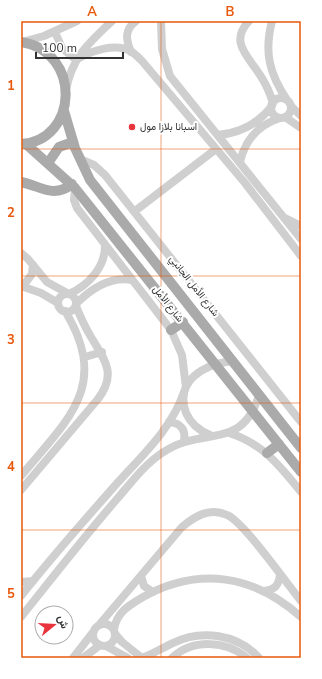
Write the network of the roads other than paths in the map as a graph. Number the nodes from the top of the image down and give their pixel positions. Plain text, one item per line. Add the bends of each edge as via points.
1 (77, 21) edge
2 (112, 21) edge
3 (136, 21) edge
4 (161, 21) edge
5 (249, 21) edge
6 (272, 21) edge
7 (55, 32) junction
8 (22, 42) edge
9 (131, 52) junction
10 (268, 57) junction
11 (76, 60) junction
12 (253, 64) junction
13 (66, 99) junction
14 (289, 103) junction
15 (272, 105) junction
16 (64, 111) junction
17 (301, 116) edge
18 (283, 117) junction
19 (301, 128) edge
20 (218, 135) junction
21 (73, 142) junction
22 (24, 144) edge
23 (216, 149) junction
24 (80, 159) junction
25 (240, 162) junction
26 (48, 163) junction
27 (21, 182) edge
28 (73, 186) junction
29 (135, 211) junction
30 (284, 217) junction
31 (301, 226) edge
32 (301, 239) edge
33 (105, 246) junction
34 (21, 253) edge
35 (301, 256) edge
36 (33, 265) junction
37 (132, 280) junction
38 (22, 286) edge
39 (68, 293) junction
40 (58, 303) junction
41 (76, 304) junction
42 (65, 311) junction
43 (183, 322) junction
44 (171, 330) junction
45 (102, 352) junction
46 (85, 357) junction
47 (233, 361) junction
48 (215, 364) junction
49 (185, 389) junction
50 (259, 395) junction
51 (76, 407) junction
52 (86, 412) junction
53 (253, 412) junction
54 (169, 422) junction
55 (301, 422) edge
56 (229, 433) junction
57 (212, 436) junction
58 (184, 441) junction
59 (279, 444) junction
60 (301, 448) edge
61 (267, 453) junction
62 (301, 472) edge
63 (21, 476) edge
64 (21, 490) edge
65 (301, 492) edge
66 (85, 519) junction
67 (94, 526) junction
68 (280, 574) junction
69 (141, 576) junction
70 (33, 581) junction
71 (21, 582) edge
72 (264, 591) junction
73 (153, 592) junction
74 (21, 596) edge
75 (301, 601) edge
76 (21, 617) edge
77 (301, 617) edge
78 (97, 627) junction
79 (114, 632) junction
80 (103, 645) junction
81 (73, 658) edge
82 (83, 658) edge
83 (128, 658) edge
84 (142, 658) edge
85 (172, 658) edge
86 (247, 658) edge
87 (259, 658) edge

1 - 7 street
2 - 11 street via 82,50
3 - 9 street via 127,33
4 - 20 street via 162,49 170,76
5 - 12 street via 242,30 240,40 243,50
6 - 10 street
7 - 8 street
7 - 11 street via 62,48
8 - 13 main road via 41,49 56,62 65,80
9 - 11 street via 100,50
9 - 23 street via 152,71
10 - 12 street via 263,62
10 - 14 street via 275,79
11 - 13 street via 68,79
12 - 15 street via 265,82
13 - 16 main road
14 - 15 street via 278,99
14 - 17 street
14 - 18 street via 290,113
15 - 18 street via 274,115
15 - 20 street via 260,120 244,129
16 - 21 main road, شارع الأمل
16 - 22 main road via 50,131
18 - 19 street
18 - 25 street via 266,124 253,134
20 - 25 street
21 - 24 main road, شارع الأمل
21 - 26 main road via 54,152
22 - 26 main road, شارع الأمل
23 - 29 street
23 - 35 street
24 - 29 street, شارع الأمل الجانبي via 100,170
24 - 47 main road, شارع الأمل via 90,180
25 - 30 street
26 - 28 main road, شارع الأمل
27 - 28 main road via 56,192
28 - 33 street via 77,208
28 - 43 main road, شارع الأمل
29 - 55 street, شارع الأمل الجانبي
30 - 31 street
30 - 32 street
33 - 37 street
33 - 39 street via 104,257 97,272 78,289
34 - 36 street
36 - 38 street via 32,274
36 - 39 street via 47,282
37 - 41 street via 120,278 108,281 94,288
37 - 44 street
38 - 40 street
39 - 40 street via 60,298
39 - 41 street via 75,297
40 - 42 street
41 - 42 street via 73,310
41 - 45 street via 89,333
42 - 46 street
43 - 44 main road
43 - 48 main road, شارع الأمل
44 - 49 street via 182,355
45 - 46 street
45 - 52 street via 108,368 106,385
46 - 51 street via 84,381
47 - 48 street
47 - 50 main road, شارع الأمل
48 - 49 street via 197,373
48 - 53 main road, شارع الأمل
49 - 54 street
49 - 57 street via 185,408 190,419 198,428
50 - 53 street
50 - 60 main road, شارع الأمل
51 - 52 street
51 - 63 street
52 - 64 street
53 - 56 street via 244,424
53 - 59 main road, شارع الأمل
54 - 58 street via 180,425 184,430
54 - 66 street
56 - 57 street
56 - 61 street via 253,443
57 - 58 street
58 - 67 street via 172,446 152,461
59 - 61 main road
59 - 62 main road, شارع الأمل
61 - 65 street
66 - 67 street
66 - 70 street
67 - 76 street
68 - 69 street via 235,519 216,512 193,517
68 - 72 street via 276,586
68 - 75 street
69 - 73 street via 144,586
69 - 78 street
70 - 71 street
70 - 74 street
72 - 73 street via 227,579 206,578 186,581
72 - 77 street
73 - 79 street via 124,608 119,614
78 - 79 street via 107,624
78 - 80 street via 94,638
78 - 81 street
79 - 80 street via 113,641
79 - 84 street
80 - 82 street
80 - 83 street
84 - 87 street via 173,643 201,635 231,639 245,646
85 - 86 street via 189,646 202,644 230,648

